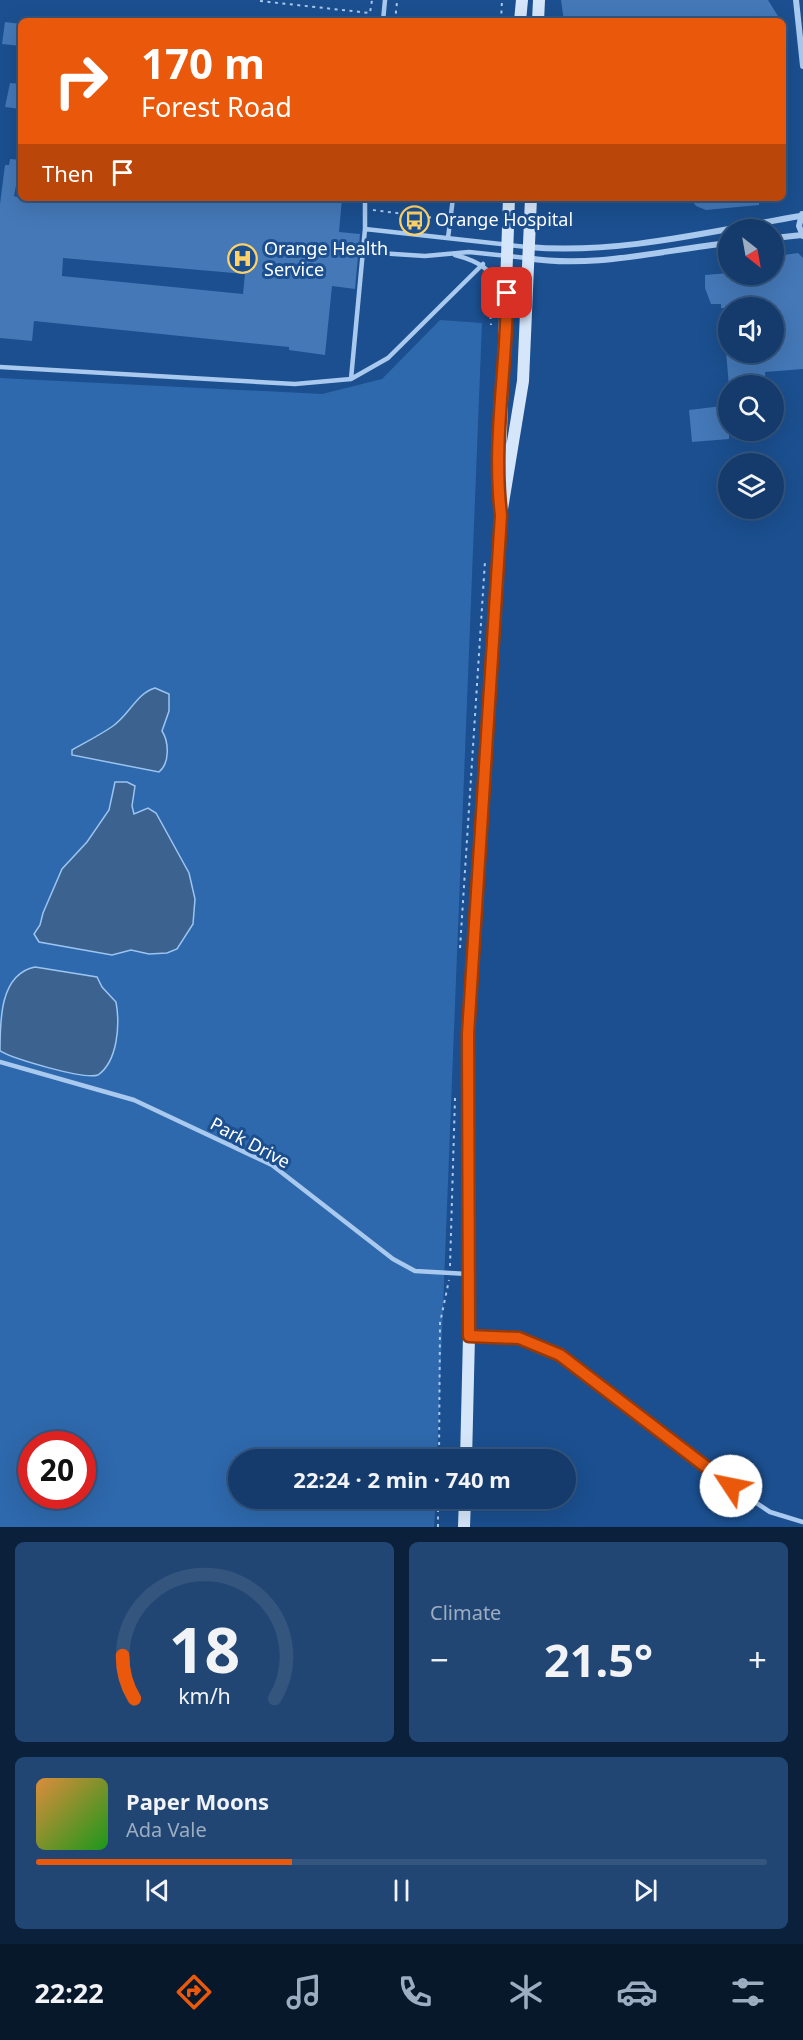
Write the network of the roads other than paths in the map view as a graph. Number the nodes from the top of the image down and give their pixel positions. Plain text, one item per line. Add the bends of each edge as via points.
1 (385, 0) edge
2 (522, 0) edge
3 (539, 0) edge
4 (796, 0) edge
5 (383, 18) edge
6 (520, 18) edge
7 (538, 18) edge
8 (803, 66) edge
9 (365, 201) edge
10 (453, 201) edge
11 (509, 201) edge
12 (531, 201) edge
13 (802, 214) edge
14 (366, 229) junction
15 (803, 235) edge
16 (784, 237) edge
17 (448, 238) junction
18 (718, 244) edge
19 (503, 248) junction
20 (363, 252) junction
21 (527, 252) junction
22 (453, 254) junction
23 (483, 264) junction
24 (507, 308) junction
25 (0, 367) edge
26 (351, 379) junction
27 (501, 515) junction
28 (0, 1062) edge
29 (468, 1274) junction
30 (469, 1336) junction
31 (466, 1449) edge
32 (465, 1509) edge
33 (803, 1522) edge
34 (464, 1527) edge

1 - 5 lane
2 - 6 main road
3 - 7 main road
4 - 8 street
9 - 14 lane
10 - 17 lane
11 - 19 main road
12 - 21 main road
13 - 15 street via 799,226
13 - 21 street via 630,244
14 - 17 lane
14 - 20 lane
15 - 16 street
17 - 19 lane
18 - 21 street via 593,261 547,261
19 - 21 lane
19 - 21 lane
19 - 22 lane
19 - 24 main road
20 - 22 lane
20 - 26 lane
21 - 27 main road via 523,381
22 - 23 lane
23 - 24 lane via 498,282
23 - 26 lane via 388,358
24 - 27 main road via 501,390
25 - 26 lane via 295,384
27 - 29 main road via 468,1034
28 - 29 lane, Park Drive via 145,1105 272,1165 393,1259 415,1271
29 - 30 main road
30 - 31 main road
30 - 33 lane via 519,1338 560,1355 711,1473 770,1512
32 - 34 main road

